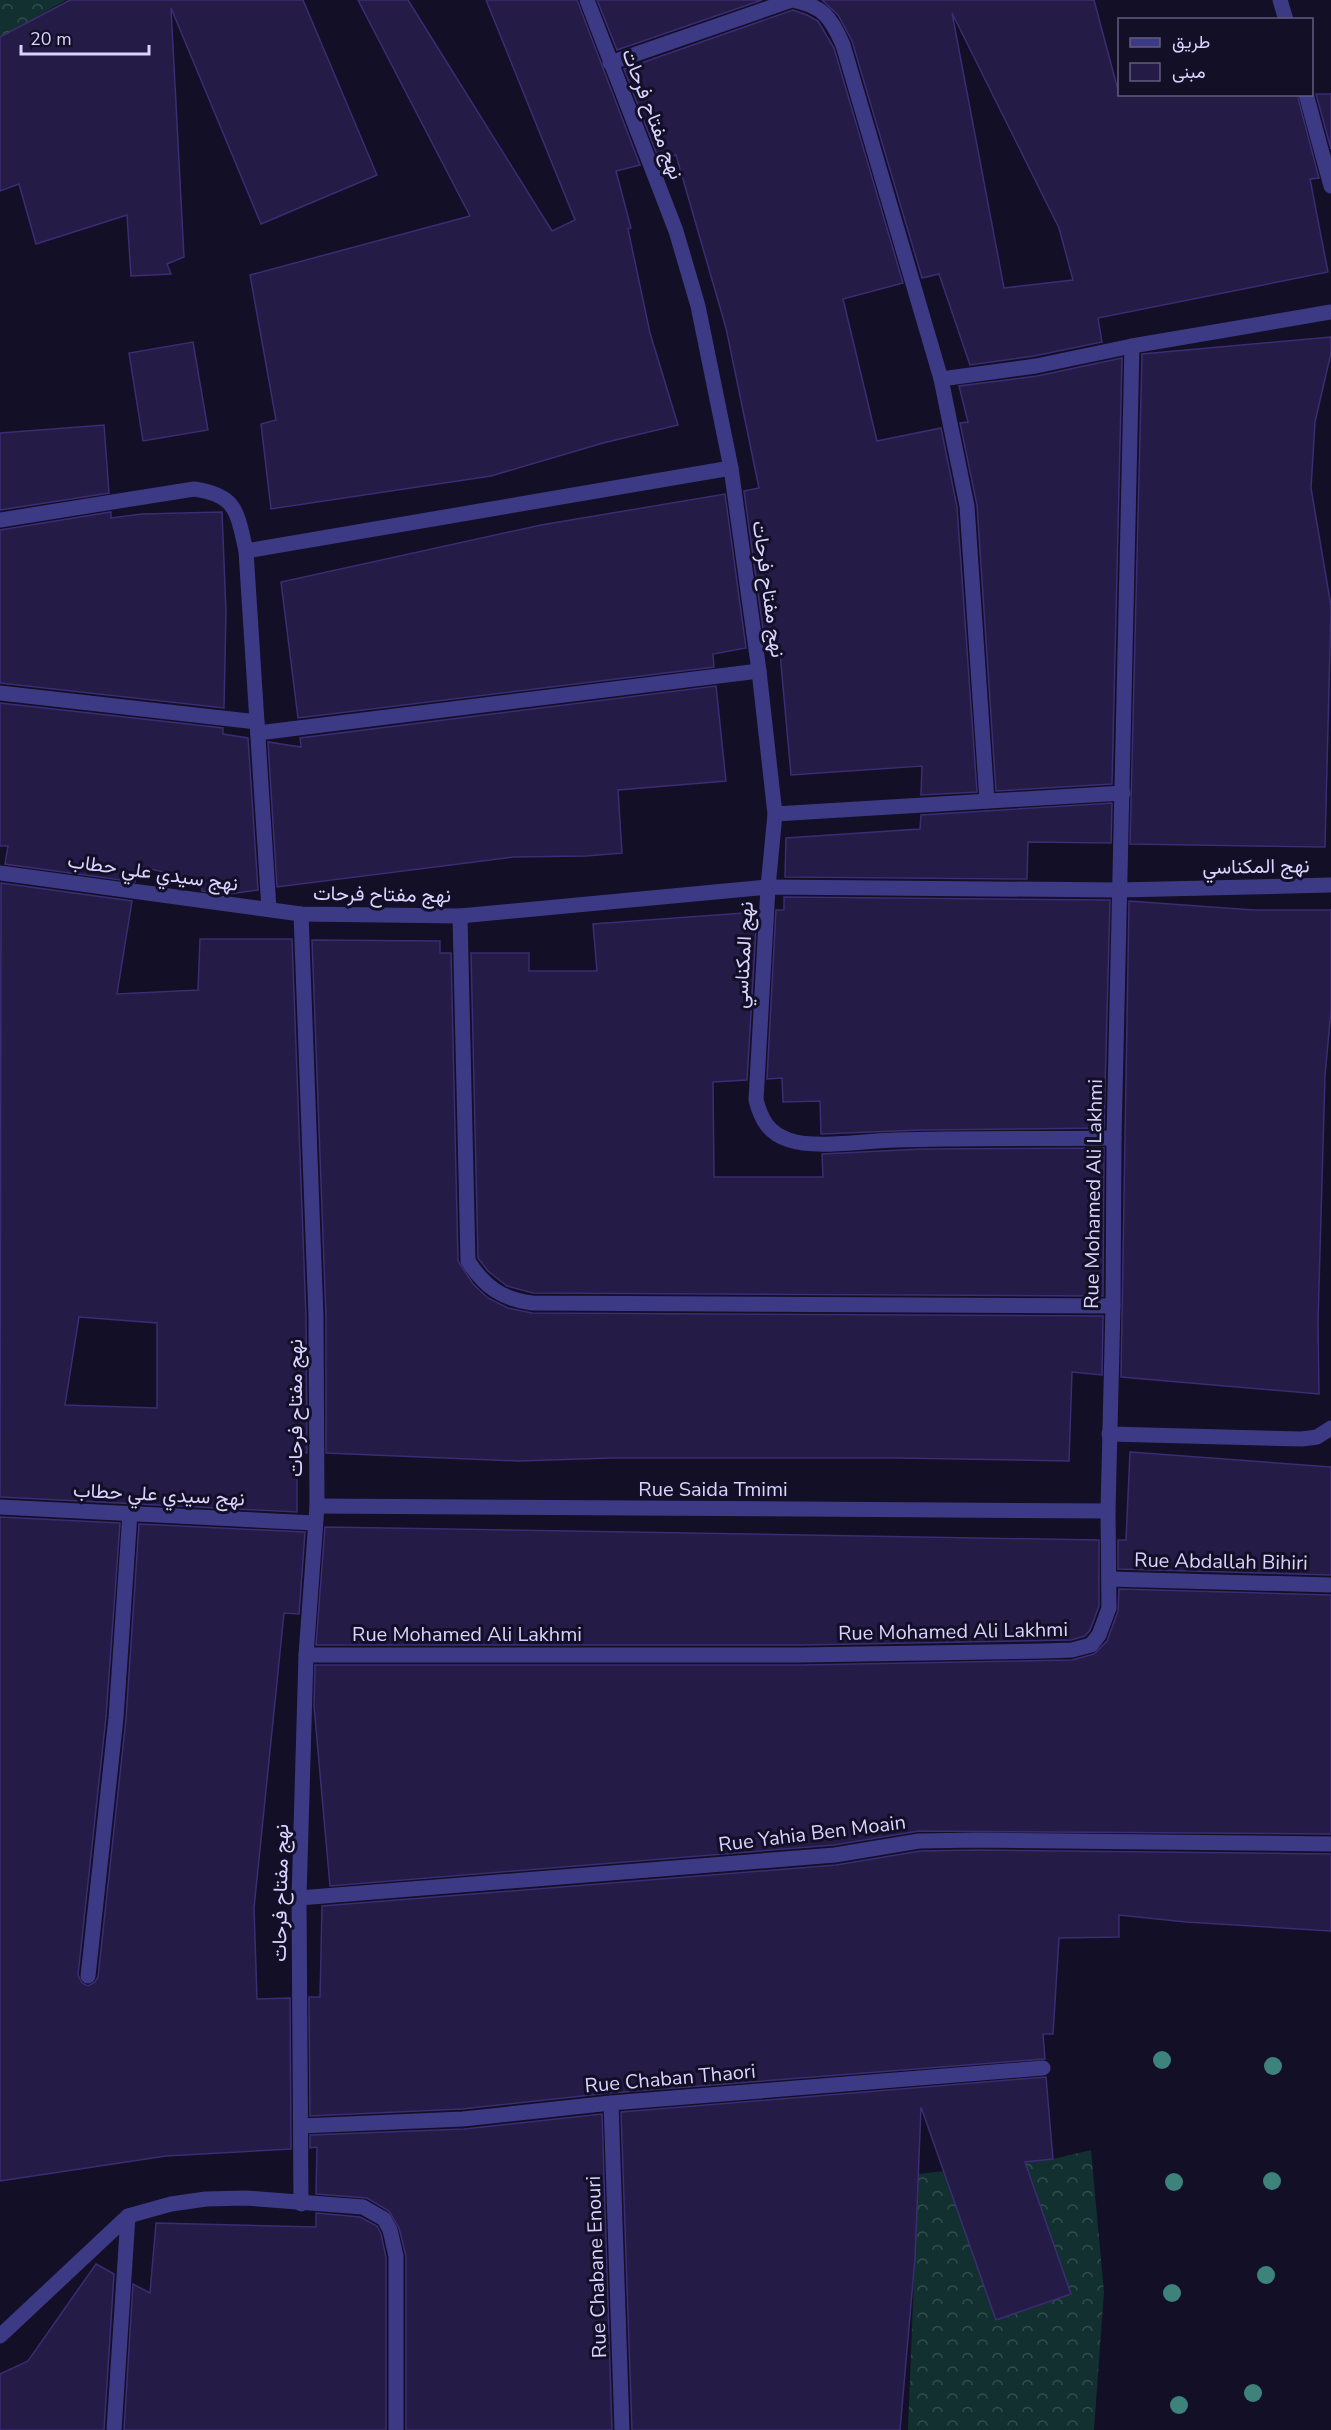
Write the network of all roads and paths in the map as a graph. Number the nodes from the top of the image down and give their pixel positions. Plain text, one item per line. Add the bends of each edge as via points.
1 (587, 0) edge
2 (1280, 0) edge
3 (1285, 18) edge
4 (610, 63) junction
5 (1307, 96) edge
6 (1331, 186) edge
7 (1331, 312) edge
8 (1132, 346) junction
9 (941, 379) junction
10 (731, 468) junction
11 (0, 520) edge
12 (246, 550) junction
13 (759, 671) junction
14 (0, 693) edge
15 (258, 728) junction
16 (1123, 793) junction
17 (987, 801) junction
18 (775, 814) junction
19 (0, 873) edge
20 (1331, 885) edge
21 (768, 887) junction
22 (1119, 890) junction
23 (269, 909) junction
24 (301, 914) junction
25 (460, 916) junction
26 (1114, 1138) junction
27 (1113, 1306) junction
28 (1331, 1428) edge
29 (1109, 1434) junction
30 (317, 1506) junction
31 (0, 1507) edge
32 (1108, 1511) junction
33 (130, 1513) junction
34 (315, 1523) junction
35 (1109, 1579) junction
36 (1331, 1585) edge
37 (306, 1655) junction
38 (1331, 1844) edge
39 (299, 1898) junction
40 (88, 1976) dead end
41 (1042, 2068) dead end
42 (611, 2103) junction
43 (301, 2126) junction
44 (301, 2204) junction
45 (129, 2216) junction
46 (0, 2336) edge
47 (114, 2430) edge
48 (396, 2430) edge
49 (622, 2430) edge

1 - 4 street, نهج مفتاح فرحات
2 - 3 street
4 - 9 street via 792,0 824,12 843,45
4 - 10 street, نهج مفتاح فرحات via 676,231 698,306
5 - 6 street
7 - 8 street
8 - 9 street via 1036,366
8 - 16 street, Rue Mohamed Ali Lakhmi
9 - 17 street via 967,506
10 - 12 street
10 - 13 street, نهج مفتاح فرحات
11 - 12 street via 194,489 225,498 238,514
12 - 15 street
13 - 15 street
13 - 18 street, نهج مفتاح فرحات
14 - 15 street
15 - 23 street
16 - 17 street
16 - 22 street, Rue Mohamed Ali Lakhmi
17 - 18 street
18 - 21 street, نهج مفتاح فرحات
19 - 23 street, نهج سيدي علي حطاب
20 - 22 street, نهج المكناسي
21 - 22 street, نهج المكناسي
21 - 25 street, نهج مفتاح فرحات
21 - 26 street, نهج المكناسي via 756,1100 761,1120 773,1132 788,1140 808,1143
22 - 26 street, Rue Mohamed Ali Lakhmi
23 - 24 street, نهج سيدي علي حطاب
24 - 25 street, نهج مفتاح فرحات
24 - 30 street, نهج مفتاح فرحات via 316,1317
25 - 27 street via 468,1261 500,1296 532,1303
26 - 27 street, Rue Mohamed Ali Lakhmi
27 - 29 street, Rue Mohamed Ali Lakhmi
28 - 29 street via 1317,1437 1302,1439
29 - 32 street, Rue Mohamed Ali Lakhmi
30 - 32 street, Rue Saida Tmimi
30 - 34 street, نهج مفتاح فرحات
31 - 33 street, نهج سيدي علي حطاب
32 - 35 street, Rue Mohamed Ali Lakhmi
33 - 34 street, نهج سيدي علي حطاب
33 - 40 street via 116,1718
34 - 37 street, نهج مفتاح فرحات
35 - 36 street, Rue Abdallah Bihiri
35 - 37 street, Rue Mohamed Ali Lakhmi via 1109,1608 1099,1635 1091,1645 1072,1650 801,1655
37 - 39 street, نهج مفتاح فرحات
38 - 39 street, Rue Yahia Ben Moain via 919,1842 835,1855
39 - 43 street, نهج مفتاح فرحات
41 - 42 street, Rue Chaban Thaori
42 - 43 street, Rue Chaban Thaori via 463,2119
42 - 49 street, Rue Chabane Enouri
43 - 44 street, نهج مفتاح فرحات
44 - 45 street via 246,2198 206,2199
44 - 48 street via 363,2207 384,2219 390,2230 396,2256
45 - 46 street
45 - 47 street

